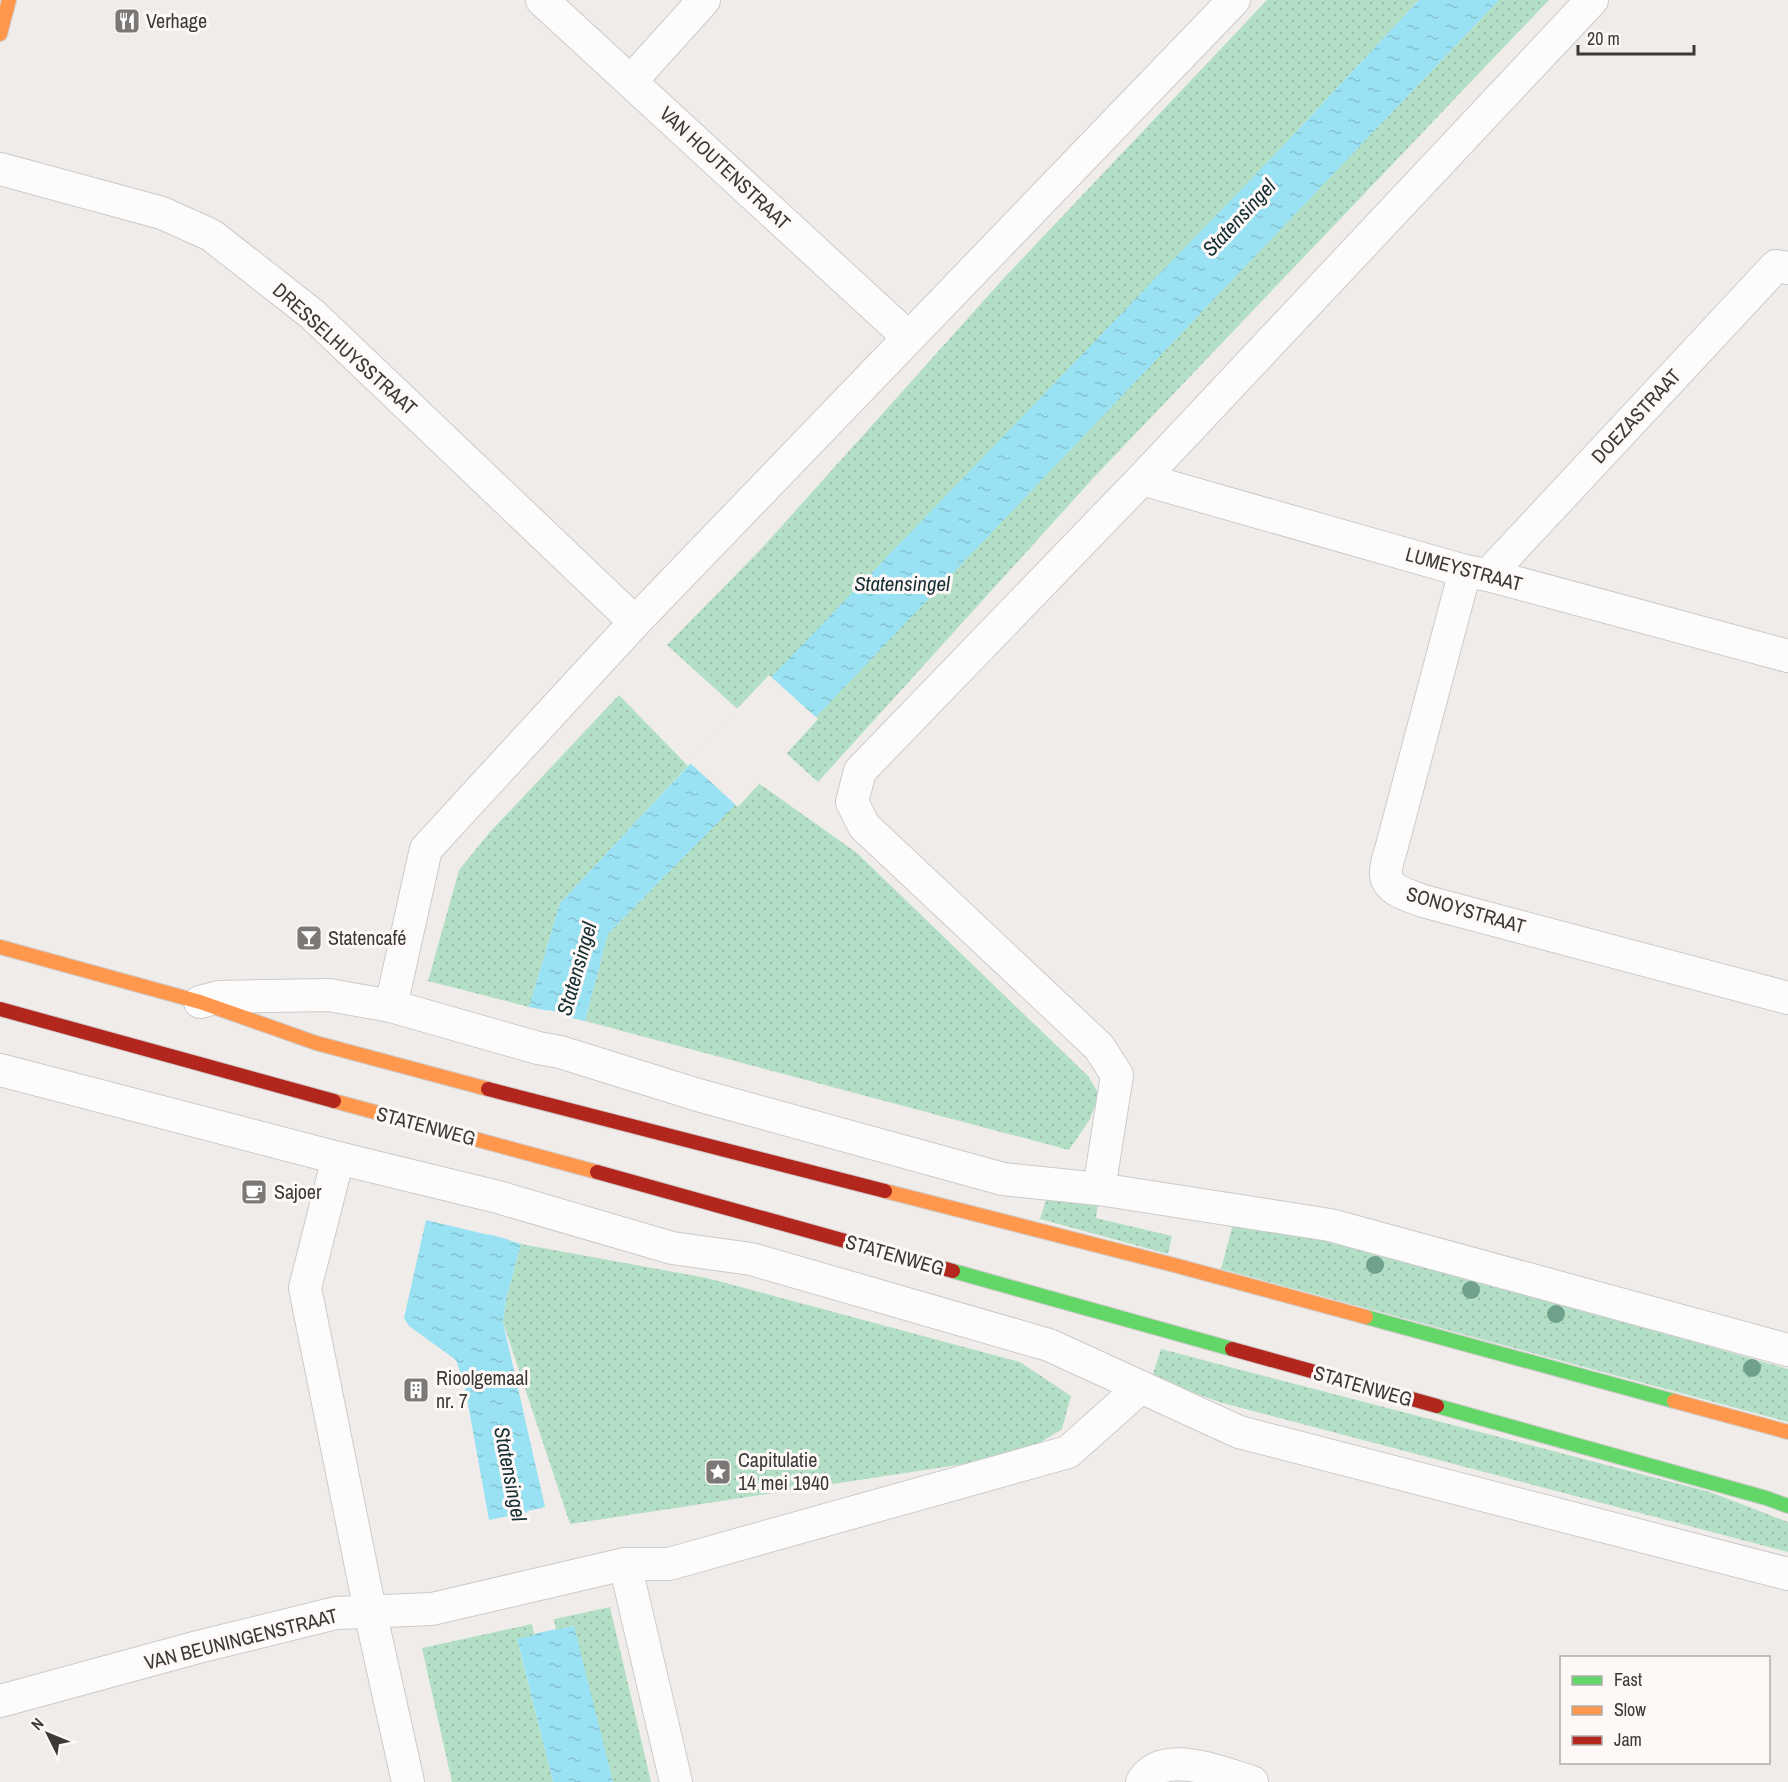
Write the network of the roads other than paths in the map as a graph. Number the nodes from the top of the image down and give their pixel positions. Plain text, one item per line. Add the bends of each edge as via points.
1 (9, 0) edge
2 (542, 0) edge
3 (704, 0) edge
4 (1234, 0) edge
5 (1592, 0) edge
6 (0, 34) edge
7 (631, 81) junction
8 (0, 169) edge
9 (1788, 268) edge
10 (908, 337) junction
11 (1142, 479) junction
12 (1477, 573) junction
13 (635, 622) junction
14 (1788, 656) edge
15 (0, 946) edge
16 (1788, 998) edge
17 (200, 1002) junction
18 (391, 1006) junction
19 (0, 1009) edge
20 (0, 1070) edge
21 (338, 1158) junction
22 (1099, 1189) junction
23 (1788, 1350) edge
24 (1141, 1387) junction
25 (1788, 1432) edge
26 (1788, 1506) edge
27 (625, 1564) junction
28 (1788, 1574) edge
29 (370, 1611) junction
30 (0, 1701) edge
31 (408, 1782) edge
32 (676, 1782) edge
33 (1142, 1782) edge
34 (1252, 1782) edge

1 - 6 main road
2 - 7 street, VAN HOUTENSTRAAT
3 - 7 street
4 - 10 street
5 - 11 street
7 - 10 street, VAN HOUTENSTRAAT
8 - 13 street, DRESSELHUYSSTRAAT via 162,213 211,235 312,314
9 - 12 street, DOEZASTRAAT via 1776,266
10 - 13 street
11 - 12 street, LUMEYSTRAAT
11 - 22 street via 860,771 852,802 864,826 1099,1047 1117,1075
12 - 14 street, LUMEYSTRAAT
12 - 16 street, SONOYSTRAAT via 1392,846 1385,874 1389,883 1423,901
13 - 18 street via 426,849
15 - 17 main road
17 - 18 street via 219,997 329,995
17 - 25 main road via 316,1043 1174,1264
18 - 22 street via 1004,1179
19 - 26 main road, STATENWEG via 533,1154
20 - 21 street
21 - 24 street via 509,1200 672,1248 751,1258 1049,1345
21 - 29 street via 305,1288
22 - 23 street via 1330,1225
24 - 27 street via 1068,1452 669,1564
24 - 28 street via 1239,1432
27 - 29 street, VAN BEUNINGENSTRAAT via 432,1609
27 - 32 street
29 - 30 street, VAN BEUNINGENSTRAAT via 336,1613
29 - 31 street
33 - 34 street via 1154,1769 1182,1763

